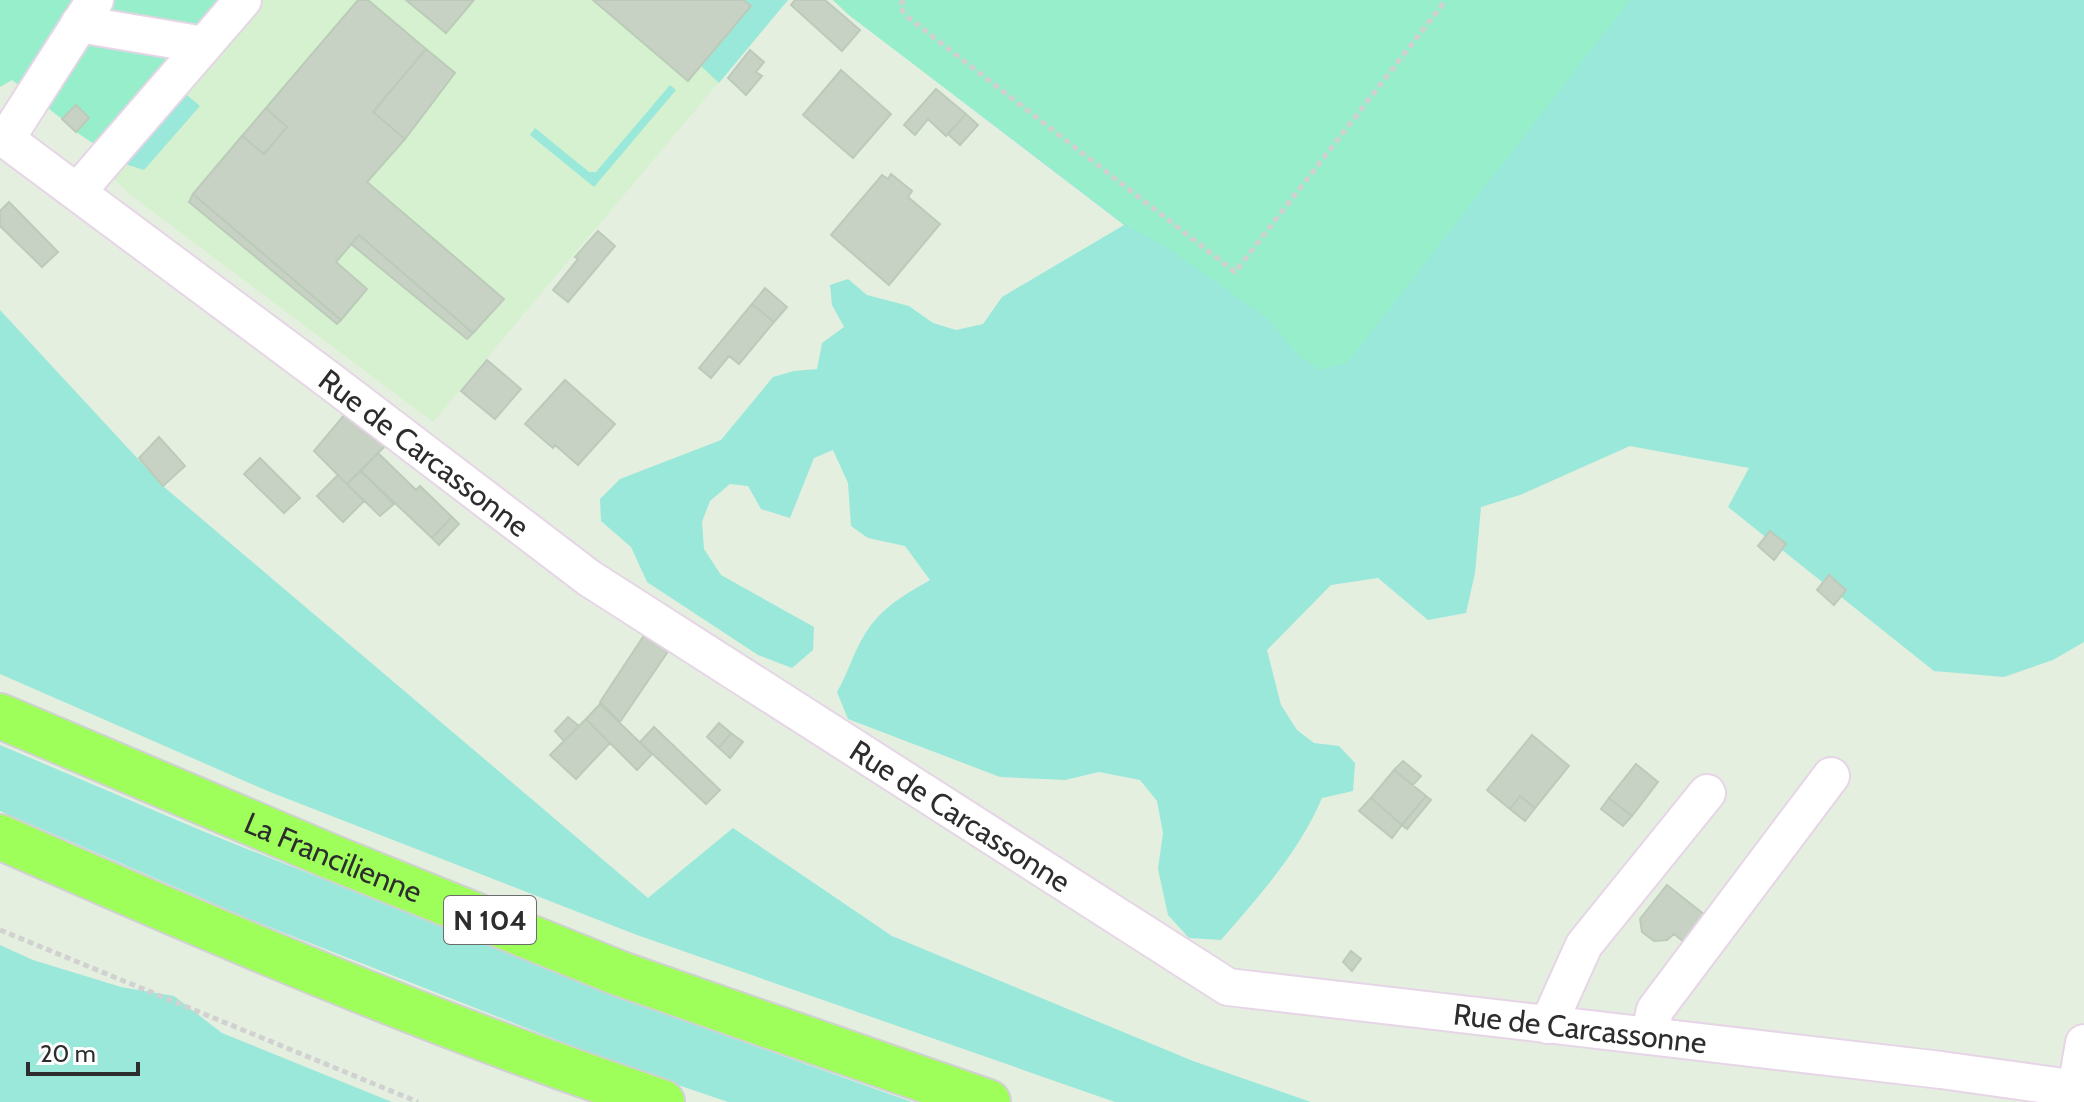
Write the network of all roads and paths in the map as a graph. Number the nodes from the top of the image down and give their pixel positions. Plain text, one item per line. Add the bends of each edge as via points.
1 (243, 0) edge
2 (904, 0) edge
3 (1446, 0) edge
4 (87, 12) edge
5 (204, 45) junction
6 (3, 137) edge
7 (77, 192) junction
8 (0, 716) edge
9 (1831, 776) dead end
10 (1707, 793) dead end
11 (0, 837) edge
12 (0, 930) edge
13 (1548, 1025) junction
14 (1649, 1036) junction
15 (2084, 1043) edge
16 (2080, 1089) edge
17 (418, 1102) edge
18 (662, 1102) edge
19 (988, 1102) edge

1 - 5 street
2 - 3 path via 900,5 905,15 1235,272
4 - 5 street
4 - 6 street
5 - 7 street
6 - 7 street, Rue de Carcassonne
7 - 13 street, Rue de Carcassonne via 589,578 1228,987
8 - 19 highway, La Francilienne / N 104 via 621,974
9 - 14 street via 1655,1010
10 - 13 street via 1584,945
11 - 18 highway via 290,962
12 - 17 path
13 - 14 street, Rue de Carcassonne
14 - 16 street, Rue de Carcassonne
15 - 16 street

